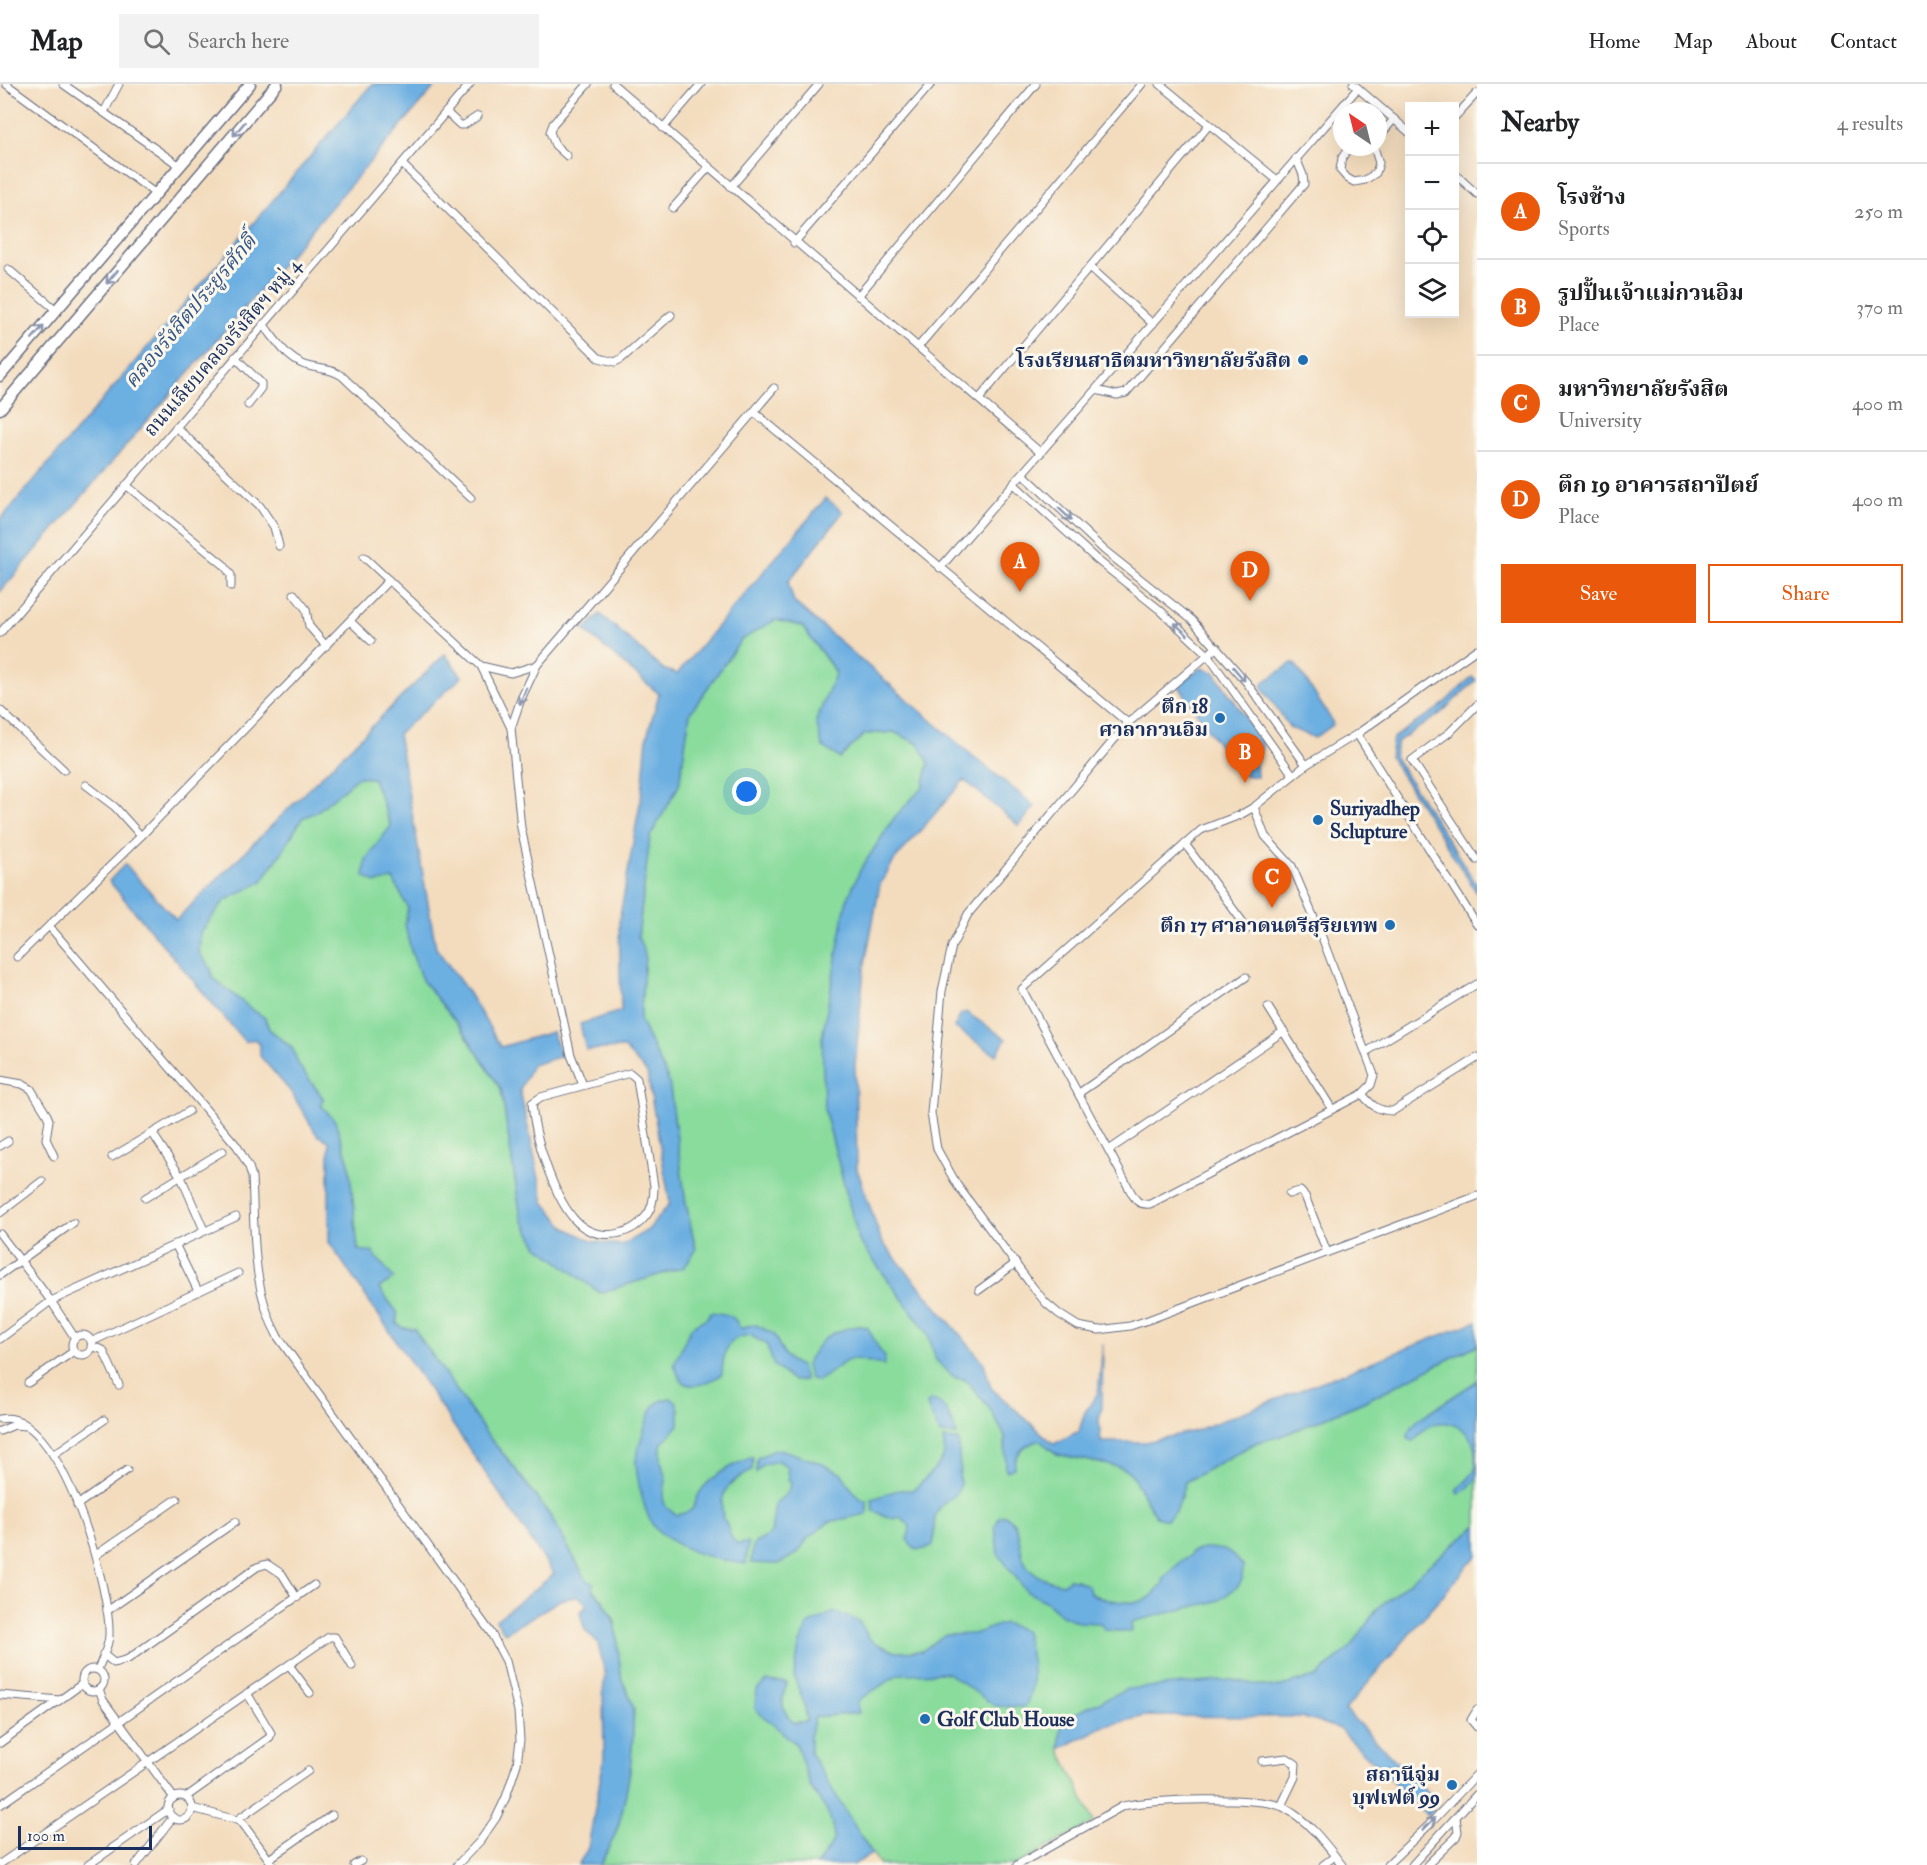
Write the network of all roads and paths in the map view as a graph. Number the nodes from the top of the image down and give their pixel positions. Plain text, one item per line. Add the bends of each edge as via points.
1 (6, 84) edge
2 (63, 84) edge
3 (119, 84) edge
4 (250, 84) edge
5 (276, 84) edge
6 (470, 84) edge
7 (588, 84) edge
8 (613, 84) edge
9 (701, 84) edge
10 (819, 84) edge
11 (931, 84) edge
12 (1036, 84) edge
13 (1142, 84) edge
14 (1160, 84) edge
15 (1356, 86) edge
16 (1477, 93) edge
17 (104, 112) junction
18 (446, 112) junction
19 (1459, 113) edge
20 (478, 116) dead end
21 (1394, 119) junction
22 (1209, 125) junction
23 (1387, 127) edge
24 (663, 128) junction
25 (1405, 129) edge
26 (567, 156) dead end
27 (1343, 156) edge
28 (1377, 156) edge
29 (1296, 158) junction
30 (402, 164) junction
31 (180, 165) junction
32 (708, 168) junction
33 (1459, 178) edge
34 (1276, 180) junction
35 (731, 187) junction
36 (156, 194) junction
37 (1477, 194) edge
38 (673, 208) dead end
39 (794, 243) junction
40 (1090, 267) junction
41 (8, 269) dead end
42 (858, 296) junction
43 (56, 310) junction
44 (671, 315) dead end
45 (263, 324) junction
46 (1153, 324) junction
47 (918, 347) junction
48 (235, 357) junction
49 (0, 376) edge
50 (774, 388) dead end
51 (1096, 390) junction
52 (980, 399) junction
53 (248, 405) dead end
54 (0, 409) edge
55 (754, 412) junction
56 (176, 427) junction
57 (1041, 453) junction
58 (1023, 474) junction
59 (1014, 484) junction
60 (126, 485) junction
61 (471, 498) dead end
62 (279, 546) dead end
63 (364, 557) dead end
64 (940, 568) junction
65 (389, 580) junction
66 (231, 586) dead end
67 (294, 594) dead end
68 (350, 621) junction
69 (0, 633) edge
70 (371, 641) dead end
71 (326, 646) junction
72 (1217, 647) junction
73 (1474, 651) edge
74 (1207, 654) junction
75 (1477, 659) edge
76 (537, 665) junction
77 (481, 666) junction
78 (1477, 705) edge
79 (0, 710) edge
80 (1128, 723) junction
81 (511, 728) junction
82 (1357, 734) junction
83 (1306, 765) junction
84 (64, 770) dead end
85 (1293, 775) junction
86 (86, 785) dead end
87 (1254, 807) junction
88 (141, 836) junction
89 (1185, 844) junction
90 (1477, 860) edge
91 (1477, 924) edge
92 (49, 926) junction
93 (1248, 929) dead end
94 (17, 957) dead end
95 (1246, 977) dead end
96 (1477, 984) edge
97 (1268, 1007) dead end
98 (1284, 1031) junction
99 (1366, 1052) junction
100 (1477, 1058) edge
101 (0, 1080) edge
102 (583, 1085) junction
103 (1079, 1093) junction
104 (1362, 1094) junction
105 (1332, 1109) junction
106 (189, 1111) dead end
107 (153, 1134) junction
108 (8, 1141) dead end
109 (0, 1146) edge
110 (1109, 1150) junction
111 (223, 1151) dead end
112 (54, 1156) dead end
113 (111, 1157) dead end
114 (181, 1177) junction
115 (42, 1181) dead end
116 (1289, 1194) dead end
117 (1477, 1196) edge
118 (145, 1198) dead end
119 (0, 1213) edge
120 (236, 1217) dead end
121 (73, 1223) dead end
122 (204, 1230) junction
123 (0, 1234) edge
124 (175, 1244) junction
125 (1327, 1252) junction
126 (20, 1261) junction
127 (1016, 1263) junction
128 (238, 1273) dead end
129 (0, 1275) edge
130 (979, 1290) dead end
131 (198, 1291) junction
132 (51, 1302) junction
133 (75, 1338) junction
134 (0, 1339) edge
135 (91, 1344) junction
136 (74, 1351) junction
137 (28, 1383) dead end
138 (119, 1385) dead end
139 (0, 1419) edge
140 (104, 1420) dead end
141 (26, 1426) junction
142 (0, 1431) edge
143 (54, 1454) junction
144 (127, 1470) dead end
145 (177, 1499) dead end
146 (77, 1505) junction
147 (235, 1522) dead end
148 (96, 1555) junction
149 (314, 1585) dead end
150 (297, 1598) junction
151 (107, 1611) junction
152 (104, 1654) junction
153 (289, 1665) junction
154 (352, 1666) dead end
155 (98, 1670) junction
156 (82, 1684) junction
157 (99, 1689) junction
158 (247, 1693) junction
159 (310, 1693) dead end
160 (0, 1695) edge
161 (60, 1700) junction
162 (1477, 1710) edge
163 (119, 1722) junction
164 (1477, 1727) edge
165 (0, 1743) edge
166 (1262, 1761) dead end
167 (147, 1762) junction
168 (308, 1771) dead end
169 (1477, 1774) edge
170 (1477, 1794) edge
171 (186, 1797) junction
172 (174, 1798) junction
173 (0, 1805) edge
174 (1281, 1806) junction
175 (192, 1808) junction
176 (169, 1809) junction
177 (333, 1815) dead end
178 (173, 1817) junction
179 (1456, 1818) junction
180 (237, 1820) junction
181 (1335, 1856) junction
182 (271, 1862) edge
183 (0, 1864) edge
184 (88, 1865) edge
185 (136, 1865) edge
186 (457, 1865) edge
187 (1017, 1865) edge
188 (1323, 1865) edge
189 (1342, 1865) edge
190 (1387, 1865) edge
191 (1412, 1865) edge
192 (1427, 1865) edge

1 - 36 street
2 - 17 street
3 - 17 street
4 - 31 main road
5 -> 54 main road
6 - 18 street, ถนนเลียบคลองรังสิตฯ หมู่ 4
7 - 26 street via 550,132 555,145
8 - 24 street
9 - 24 street
10 - 35 street
11 - 39 street
12 - 42 street
13 - 47 street
14 - 22 street
15 - 21 street
15 - 29 street
16 - 19 street
17 - 31 street
18 - 20 street via 460,125
18 - 30 street, ถนนเลียบคลองรังสิตฯ หมู่ 4
21 - 23 street
21 - 25 street
22 - 34 street
22 - 40 street
24 - 32 street
27 - 28 street via 1340,170 1354,182 1376,172
29 - 34 street
29 - 51 street via 1304,184 1134,384 1121,395
30 - 44 street via 599,358 615,362 621,359
30 - 45 street, ถนนเลียบคลองรังสิตฯ หมู่ 4
31 - 36 main road
32 - 35 street
32 - 38 street
33 - 37 street
34 - 46 street
35 - 39 street
36 - 43 main road
39 - 42 street
40 - 46 street
40 - 52 street
41 - 43 street
42 - 47 street
49 -> 43 main road
45 - 48 street, ถนนเลียบคลองรังสิตฯ หมู่ 4
45 - 61 street via 293,358 342,376
46 - 51 street
47 - 52 street
48 - 53 street via 261,383
48 - 56 street, ถนนเลียบคลองรังสิตฯ หมู่ 4
50 - 55 street
51 - 57 street
52 - 57 street
55 - 64 street
55 - 76 street
56 - 60 street, ถนนเลียบคลองรังสิตฯ หมู่ 4
56 - 62 street via 260,506 274,527
57 - 58 street
58 - 59 street
58 -> 72 street via 1104,550 1192,620
59 - 64 street
74 -> 59 street
60 - 66 street via 224,566 231,575
60 - 69 street, ถนนเลียบคลองรังสิตฯ หมู่ 4
63 - 65 street
64 - 80 street
65 - 68 street
65 - 77 street
67 - 71 street via 306,609 309,626
68 - 70 street
68 - 71 street
71 - 88 street
72 - 74 street
72 -> 83 street
73 - 75 street
73 - 82 street
74 - 80 street
74 - 85 street
76 - 77 street via 511,673
76 -> 81 street
77 - 81 street
78 - 90 street via 1413,760
79 - 84 street
80 - 127 street via 968,914 952,946 946,971 937,1028 933,1133 952,1178
81 - 102 street via 521,828 571,1055
82 - 83 street
82 - 91 street
83 - 85 street
85 - 87 street
86 - 88 street via 115,807
87 - 89 street via 1201,830
87 - 99 street via 1265,836 1292,866
88 - 92 street
89 - 93 street
89 - 103 street via 1022,989
92 - 94 street
92 - 186 street via 237,1146 252,1177 257,1281 268,1319 507,1661 520,1724 515,1774 496,1818
95 - 103 street
96 - 99 street
97 - 98 street
98 - 105 street
98 - 110 street
99 - 104 street via 1374,1075
100 - 104 street via 1393,1111 1381,1111
101 - 112 street via 31,1089 49,1120 46,1139
102 - 102 street via 630,1073 637,1079 654,1196 639,1224 620,1234 591,1232 575,1220 558,1192 543,1153 534,1101
103 - 110 street
104 - 105 street
105 - 110 street via 1150,1204 1143,1205 1135,1198
106 - 107 street
107 - 113 street
107 - 114 street
108 - 109 street
111 - 114 street
114 - 118 street
114 - 122 street
115 - 119 street
116 - 125 street via 1300,1191 1305,1196
117 - 125 street
120 - 122 street
121 - 126 street
122 - 124 street
123 - 126 street
124 - 131 street
124 - 132 street
125 - 127 street via 1148,1320 1099,1330 1078,1326 1059,1314
126 - 129 street
126 - 132 street
127 - 130 street
128 - 131 street
131 - 135 street
132 - 133 street
132 - 134 street
133 - 135 street via 83,1335
133 - 136 street
135 - 136 street via 86,1354
135 - 138 street via 103,1350
136 - 137 street
139 - 141 street via 20,1421
140 - 143 street
141 - 142 street via 14,1425
141 - 143 street
143 - 146 street
144 - 146 street
145 - 148 street
146 - 148 street
147 - 151 street
148 - 151 street
149 - 150 street
150 - 152 street via 282,1574 267,1564 257,1567 128,1659 114,1663
150 - 163 street
151 - 152 street via 110,1636
152 - 155 street
153 - 154 street via 332,1636
153 - 158 street
153 - 159 street
155 - 156 street via 85,1672
155 - 157 street via 104,1679
156 - 157 street via 87,1690
156 - 161 street
157 - 163 street
158 - 167 street
158 - 171 street via 267,1724 270,1737
160 - 161 street
161 - 165 street
162 - 164 street via 1471,1720
163 - 167 street
163 - 173 street
166 - 174 street via 1287,1758 1296,1764 1295,1777
167 - 172 street
167 - 183 street
168 - 180 street
190 -> 169 street
170 - 179 street
171 - 172 street
171 - 175 street
172 - 176 street
174 - 181 street via 1310,1826
174 - 187 street via 1260,1801 1134,1803
175 - 178 street via 185,1818
175 - 180 street
176 - 178 street
176 - 184 street
177 - 182 street
178 - 185 street
179 - 191 street
179 - 192 street via 1456,1837
180 - 182 street
181 - 188 street
181 - 189 street

